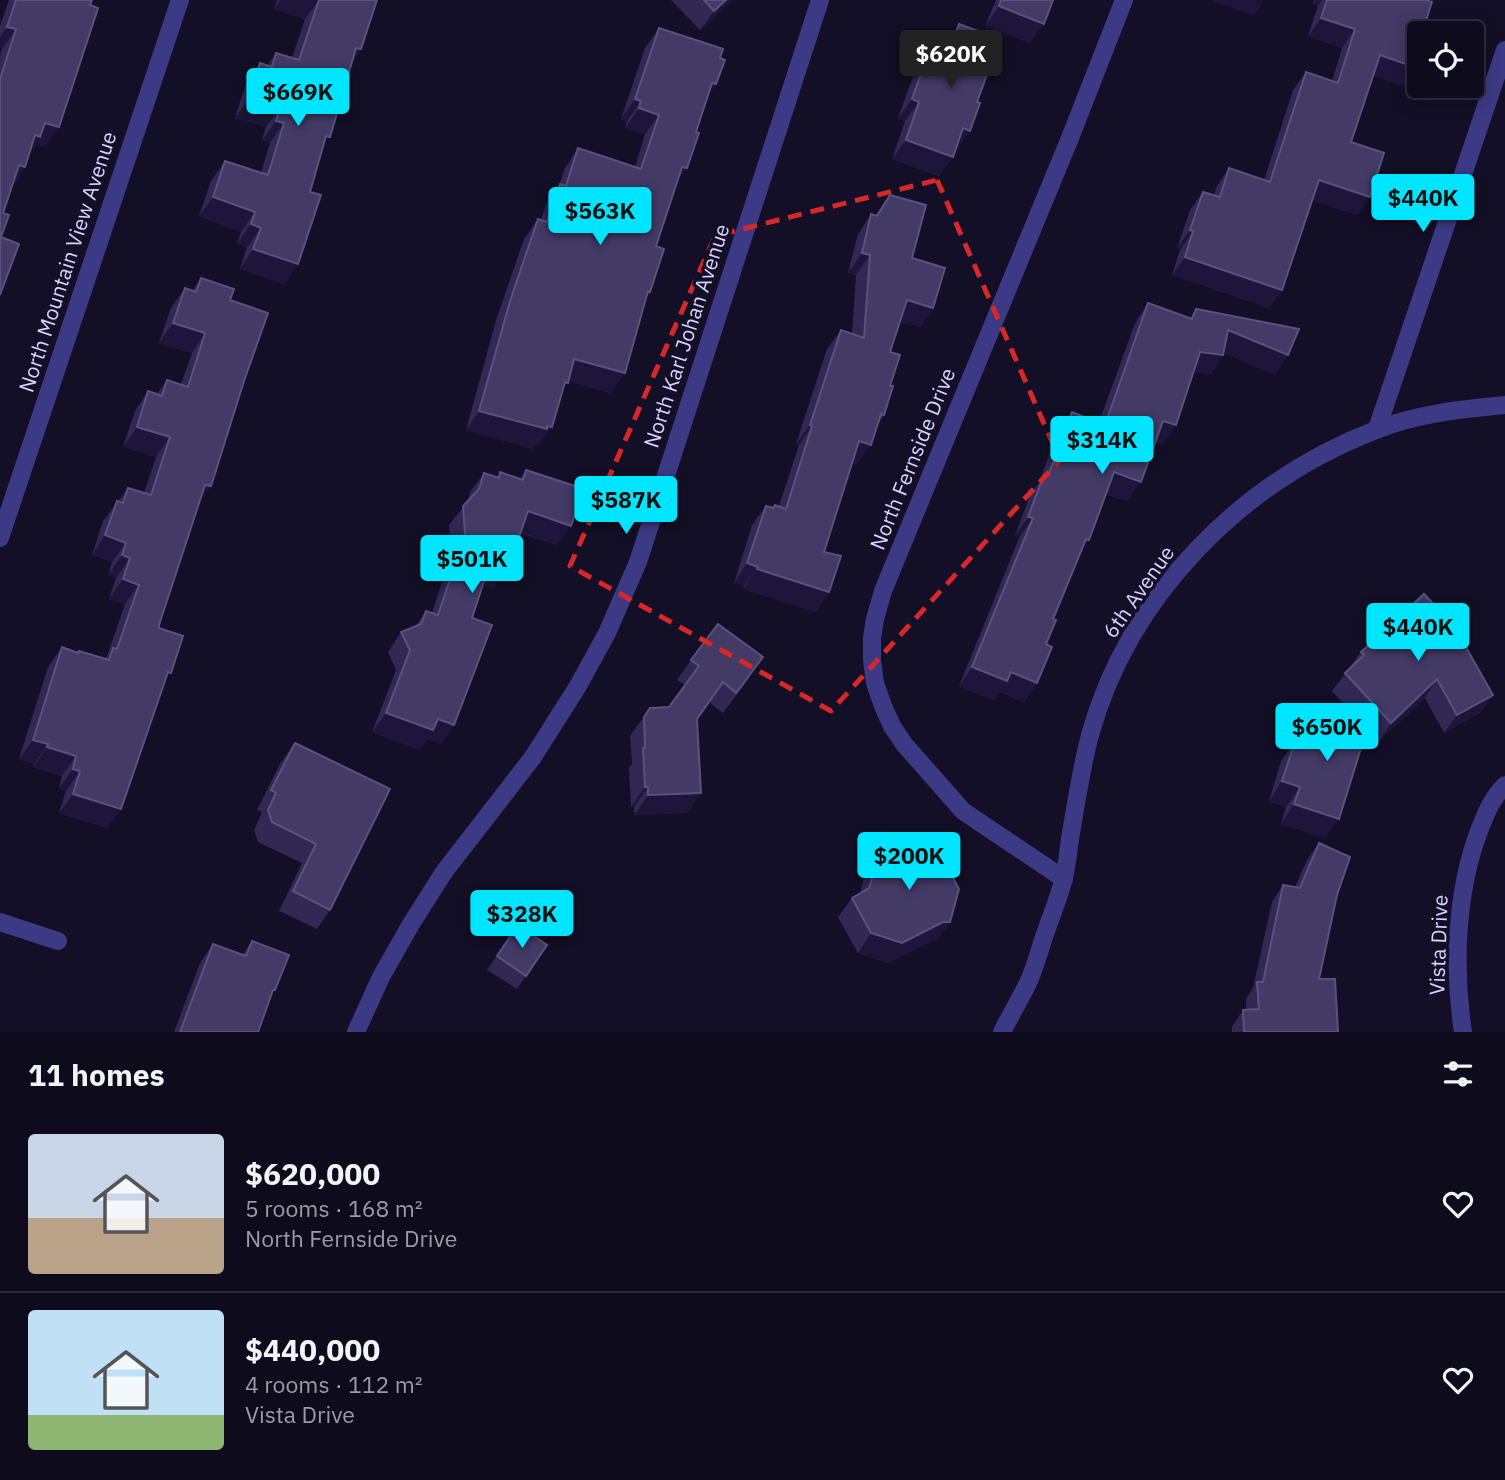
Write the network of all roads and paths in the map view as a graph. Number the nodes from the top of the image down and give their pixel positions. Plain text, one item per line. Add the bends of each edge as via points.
1 (180, 0) edge
2 (820, 0) edge
3 (1124, 0) edge
4 (1505, 50) edge
5 (1505, 405) edge
6 (1377, 429) junction
7 (0, 538) edge
8 (1505, 785) edge
9 (1064, 879) junction
10 (0, 922) edge
11 (58, 941) dead end
12 (356, 1032) edge
13 (1002, 1032) edge
14 (1463, 1032) edge

1 - 7 street, North Mountain View Avenue
2 - 12 street, North Karl Johan Avenue via 638,562 607,633 533,757 444,872 411,924
3 - 9 street, North Fernside Drive via 883,591 872,638 875,683 904,744 963,811
4 - 6 street
5 - 6 street, 6th Avenue via 1458,410
6 - 9 street, 6th Avenue via 1299,467 1252,498 1172,577 1132,637 1104,695 1081,772
8 - 14 street, Vista Drive via 1489,806 1465,880 1459,923
9 - 13 street, 6th Avenue via 1028,983
10 - 11 street

